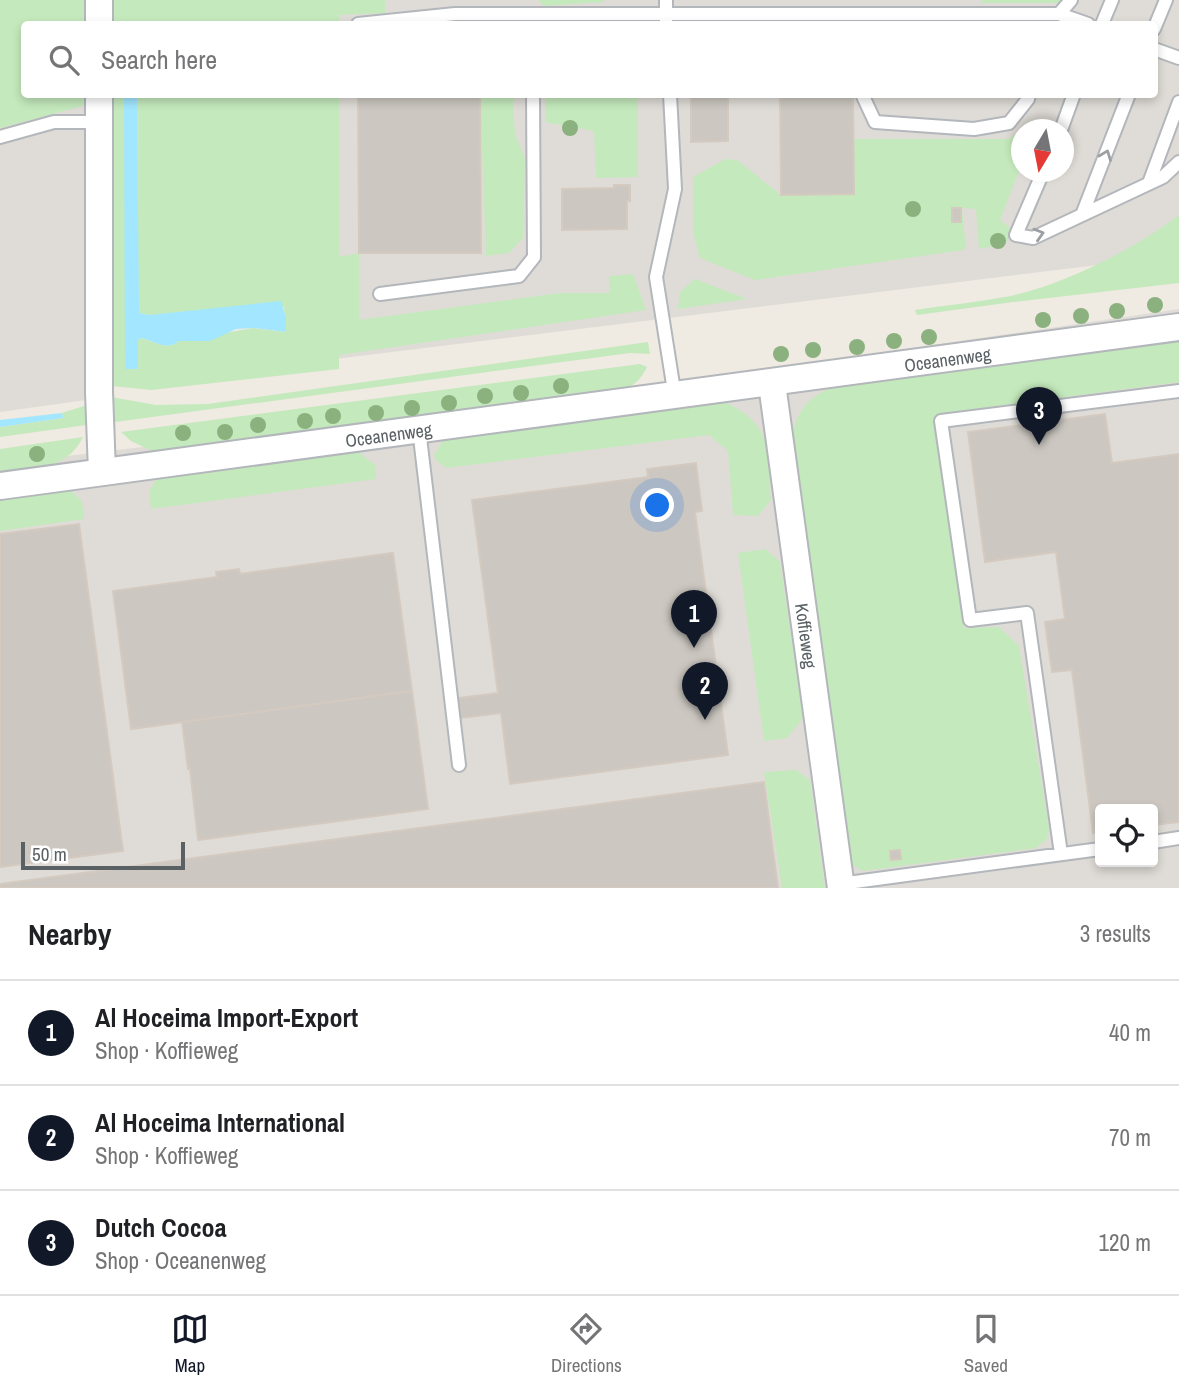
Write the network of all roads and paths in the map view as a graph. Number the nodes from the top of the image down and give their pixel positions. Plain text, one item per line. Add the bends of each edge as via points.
1 (99, 0) edge
2 (666, 0) edge
3 (1072, 0) edge
4 (1112, 0) edge
5 (1166, 0) edge
6 (1059, 14) junction
7 (859, 19) edge
8 (1027, 19) edge
9 (532, 20) edge
10 (666, 20) edge
11 (99, 21) edge
12 (387, 21) edge
13 (1079, 21) edge
14 (1103, 21) edge
15 (1157, 21) edge
16 (1158, 50) edge
17 (1179, 58) edge
18 (99, 98) edge
19 (533, 98) edge
20 (670, 98) edge
21 (864, 98) edge
22 (1028, 98) edge
23 (1073, 98) edge
24 (1127, 98) edge
25 (1179, 102) edge
26 (1065, 119) edge
27 (99, 122) junction
28 (0, 137) edge
29 (1179, 162) edge
30 (1039, 182) edge
31 (1149, 183) junction
32 (1082, 215) junction
33 (380, 294) dead end
34 (1179, 327) edge
35 (772, 384) junction
36 (1179, 391) edge
37 (675, 397) junction
38 (419, 429) junction
39 (102, 472) junction
40 (0, 486) edge
41 (459, 765) dead end
42 (1179, 838) edge
43 (1158, 841) edge
44 (1095, 850) edge
45 (1061, 854) junction
46 (840, 886) edge

1 - 11 street
2 - 10 lane
3 - 6 lane
4 - 14 lane
5 - 15 lane
6 - 8 lane
6 - 13 lane
7 - 8 lane
7 - 10 lane
9 - 10 lane
9 - 12 lane via 455,14
16 - 17 lane
18 - 27 street
19 - 33 lane via 534,257 519,276
20 - 37 lane via 675,189 656,277
21 - 22 lane via 875,122 974,129 1009,123
23 - 26 lane
32 -> 24 lane
25 - 31 lane
27 - 28 lane via 54,122
27 - 39 street
29 - 31 lane
30 -> 32 lane via 1016,235 1033,238
31 - 32 lane
34 - 35 street, Oceanenweg
35 - 37 street, Oceanenweg
35 - 46 street, Koffieweg
36 - 45 lane via 941,421 970,620 1027,613
37 - 38 street, Oceanenweg
38 - 39 street, Oceanenweg
38 - 41 lane
39 - 40 street, Oceanenweg
42 - 43 lane
44 - 45 lane
45 - 46 lane

